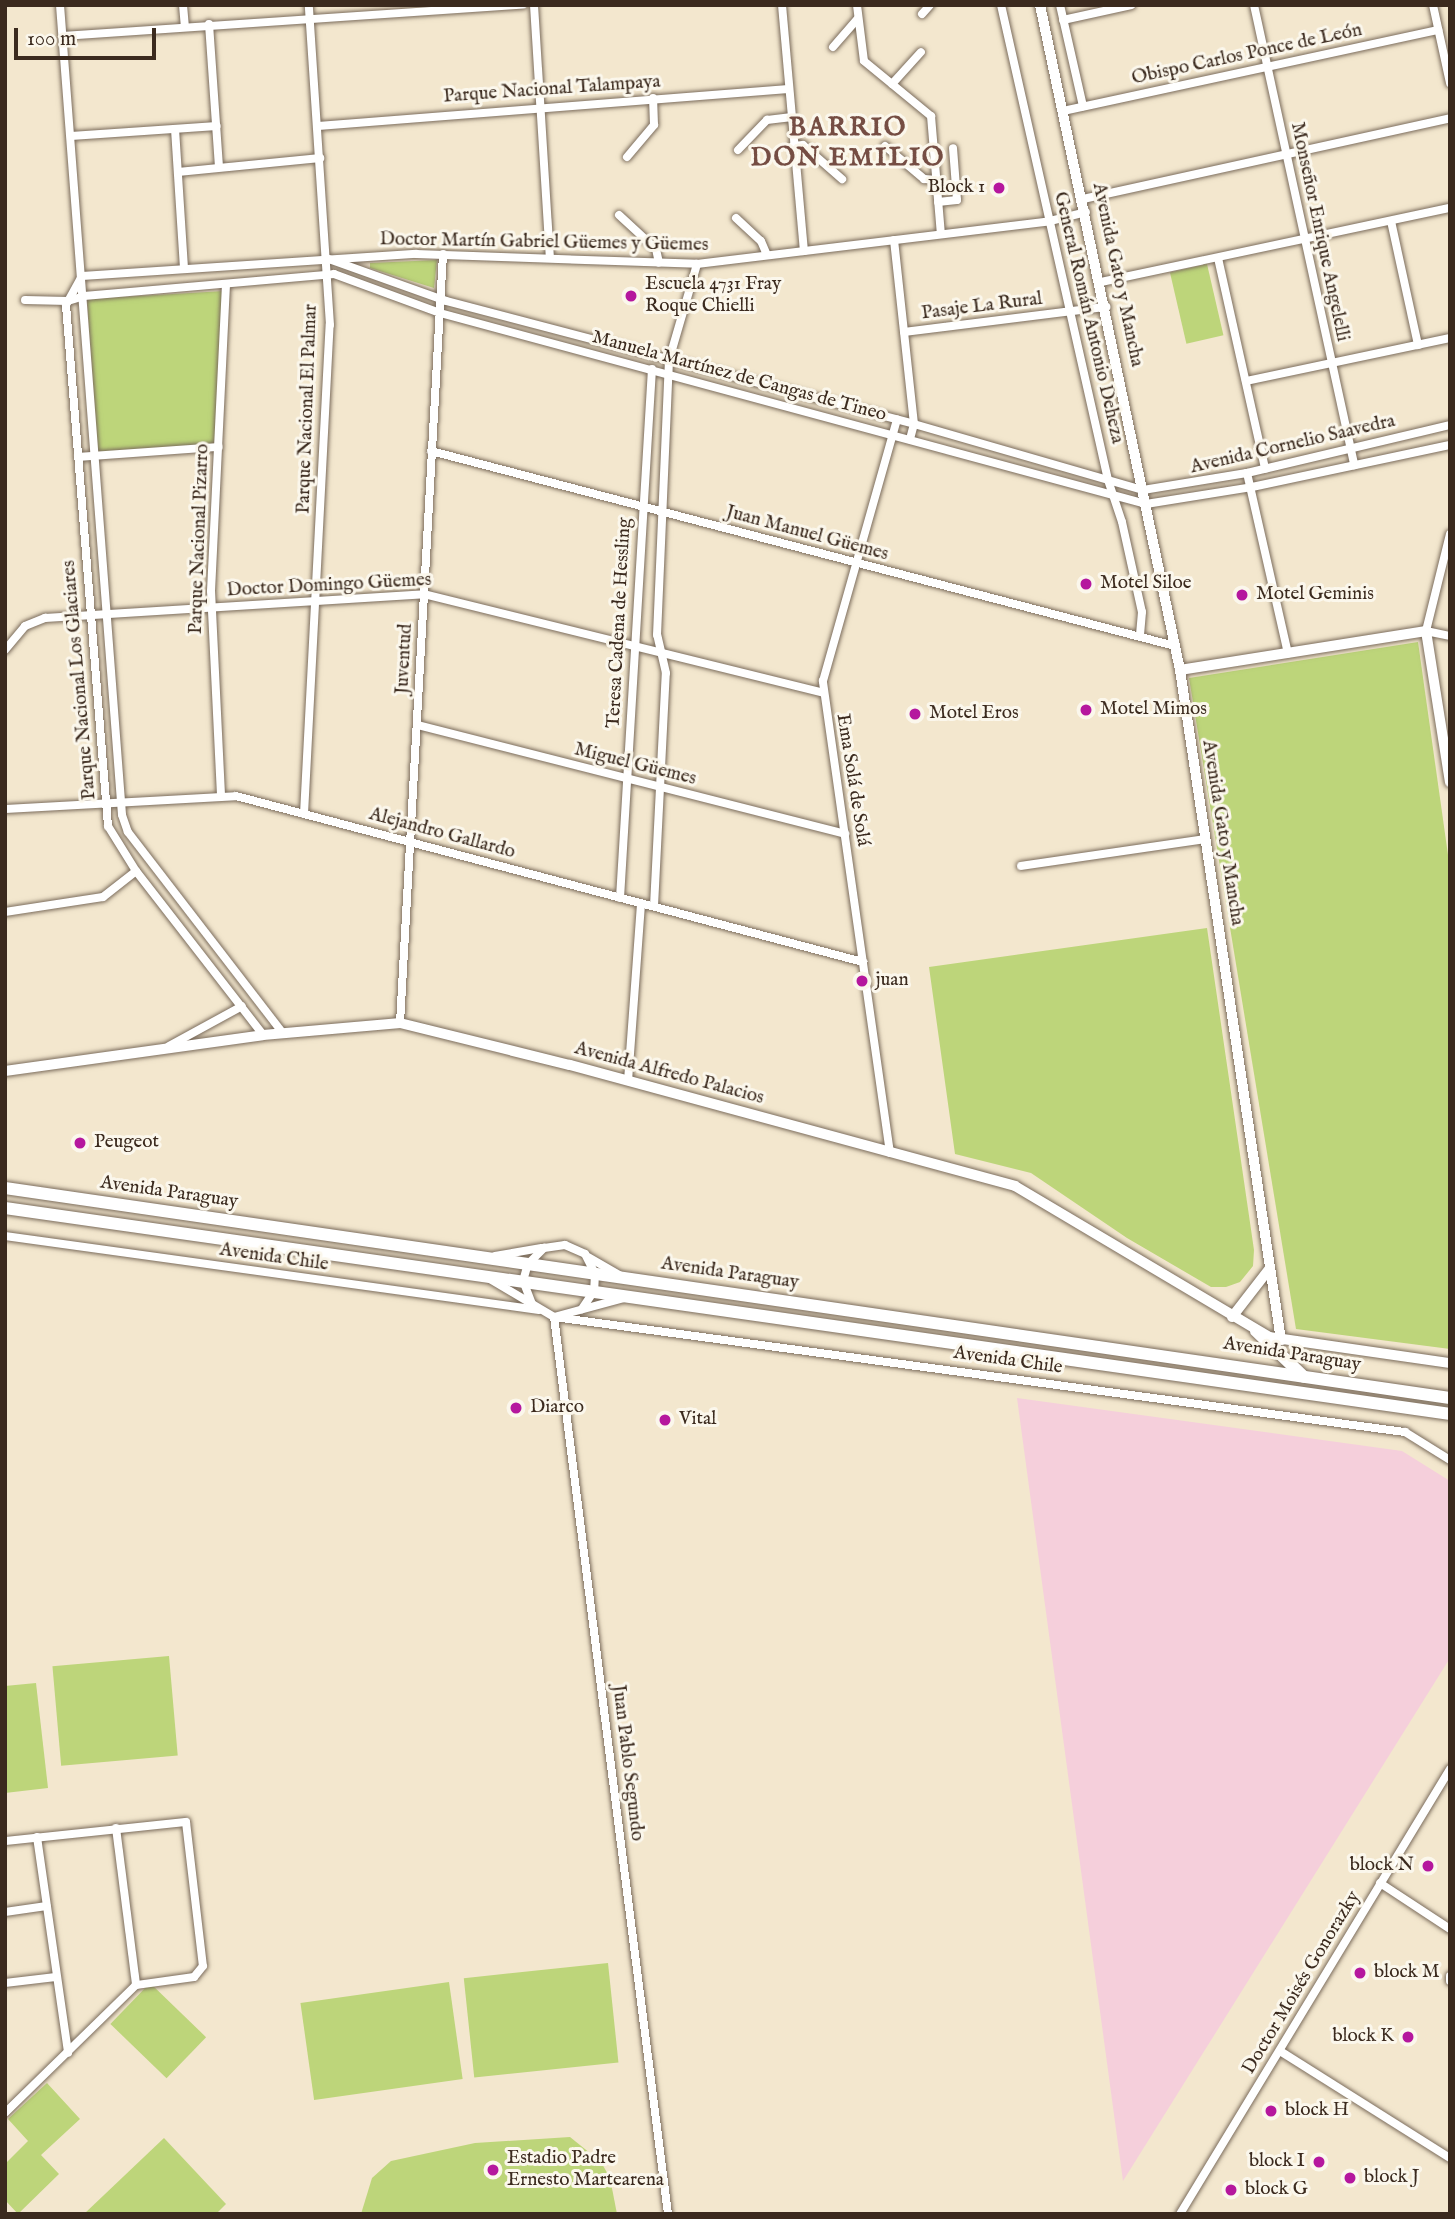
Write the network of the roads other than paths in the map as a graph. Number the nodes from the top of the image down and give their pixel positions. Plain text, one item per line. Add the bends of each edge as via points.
1 (60, 5) edge
2 (183, 5) edge
3 (309, 5) edge
4 (523, 5) edge
5 (534, 5) edge
6 (782, 5) edge
7 (857, 5) edge
8 (930, 5) edge
9 (1001, 5) edge
10 (1040, 5) edge
11 (1060, 5) edge
12 (1131, 5) edge
13 (1254, 5) edge
14 (1433, 5) edge
15 (413, 8) edge
16 (922, 14) dead end
17 (310, 18) junction
18 (858, 18) junction
19 (1063, 20) junction
20 (209, 24) junction
21 (185, 26) junction
22 (1438, 30) junction
23 (63, 36) junction
24 (833, 47) dead end
25 (921, 52) dead end
26 (1267, 66) junction
27 (1450, 83) edge
28 (892, 84) junction
29 (788, 89) junction
30 (653, 98) junction
31 (1083, 106) junction
32 (541, 107) junction
33 (1063, 111) junction
34 (790, 117) junction
35 (1450, 118) edge
36 (217, 126) junction
37 (319, 126) junction
38 (175, 129) junction
39 (72, 136) junction
40 (793, 146) junction
41 (885, 146) dead end
42 (953, 148) dead end
43 (738, 150) dead end
44 (1286, 154) junction
45 (627, 157) dead end
46 (320, 158) junction
47 (219, 167) junction
48 (178, 172) junction
49 (842, 179) dead end
50 (937, 180) junction
51 (1083, 199) junction
52 (938, 202) junction
53 (1450, 208) edge
54 (1086, 212) junction
55 (619, 215) dead end
56 (736, 218) dead end
57 (1051, 221) junction
58 (1391, 221) junction
59 (941, 234) junction
60 (1305, 239) junction
61 (894, 240) junction
62 (804, 251) junction
63 (443, 254) junction
64 (550, 256) junction
65 (767, 256) junction
66 (326, 258) junction
67 (1218, 258) junction
68 (659, 263) junction
69 (697, 264) junction
70 (184, 269) junction
71 (327, 274) junction
72 (82, 276) junction
73 (1101, 282) junction
74 (226, 284) junction
75 (83, 296) junction
76 (441, 299) junction
77 (25, 300) dead end
78 (68, 301) junction
79 (1106, 307) junction
80 (1071, 312) junction
81 (440, 313) junction
82 (904, 332) junction
83 (1450, 338) edge
84 (1418, 345) junction
85 (669, 360) junction
86 (1332, 364) junction
87 (652, 369) junction
88 (671, 373) junction
89 (1246, 381) junction
90 (897, 419) junction
91 (914, 424) junction
92 (1450, 425) edge
93 (891, 434) junction
94 (910, 439) junction
95 (1450, 445) edge
96 (219, 447) junction
97 (1350, 449) junction
98 (431, 451) junction
99 (79, 457) junction
100 (95, 457) junction
101 (1354, 465) junction
102 (1265, 469) junction
103 (1247, 473) junction
104 (1107, 477) junction
105 (1252, 487) junction
106 (1143, 490) junction
107 (1113, 493) junction
108 (1146, 504) junction
109 (643, 506) junction
110 (664, 512) junction
111 (1450, 534) edge
112 (855, 563) junction
113 (424, 594) junction
114 (316, 599) junction
115 (211, 607) junction
116 (107, 613) junction
117 (91, 614) junction
118 (1426, 631) junction
119 (1140, 636) junction
120 (1450, 636) edge
121 (636, 646) junction
122 (1175, 646) junction
123 (5, 650) edge
124 (660, 651) junction
125 (1288, 653) junction
126 (1180, 670) junction
127 (823, 693) junction
128 (418, 725) junction
129 (628, 779) junction
130 (1450, 782) edge
131 (659, 787) junction
132 (221, 795) junction
133 (121, 801) junction
134 (106, 802) junction
135 (5, 807) edge
136 (304, 814) junction
137 (845, 834) junction
138 (1205, 839) junction
139 (411, 841) junction
140 (1021, 866) dead end
141 (136, 871) junction
142 (620, 898) junction
143 (641, 903) junction
144 (654, 906) junction
145 (5, 912) edge
146 (863, 962) junction
147 (242, 1006) junction
148 (400, 1023) junction
149 (282, 1032) junction
150 (263, 1034) junction
151 (169, 1046) junction
152 (5, 1071) edge
153 (628, 1081) junction
154 (890, 1153) junction
155 (5, 1188) edge
156 (5, 1208) edge
157 (5, 1236) edge
158 (544, 1248) junction
159 (585, 1254) junction
160 (486, 1257) junction
161 (528, 1264) junction
162 (1270, 1268) junction
163 (596, 1275) junction
164 (484, 1276) junction
165 (625, 1279) junction
166 (523, 1281) junction
167 (594, 1291) junction
168 (630, 1297) junction
169 (535, 1307) junction
170 (582, 1309) junction
171 (555, 1317) junction
172 (1232, 1317) junction
173 (1256, 1332) junction
174 (1281, 1340) junction
175 (1286, 1357) junction
176 (1450, 1363) edge
177 (1304, 1377) junction
178 (1445, 1396) edge
179 (1448, 1415) edge
180 (1450, 1460) edge
181 (1450, 1769) edge
182 (116, 1828) junction
183 (37, 1837) junction
184 (5, 1841) edge
185 (1380, 1883) junction
186 (47, 1906) junction
187 (5, 1912) edge
188 (1450, 1929) edge
189 (56, 1978) junction
190 (5, 1983) edge
191 (136, 1985) junction
192 (1280, 2050) junction
193 (68, 2053) junction
194 (5, 2113) edge
195 (1450, 2158) edge
196 (668, 2214) edge
197 (1180, 2214) edge

1 - 23 street, Parque Nacional Los Glaciares
2 - 21 street
3 - 17 street, Parque Nacional El Palmar
4 - 15 street
5 - 32 street
6 - 29 street
7 - 18 street
8 - 16 street
9 - 57 street, General Román Antonio Deheza
10 - 33 street, Avenida Gato y Mancha
11 - 19 street
12 - 19 street
13 - 26 street, Monseñor Enrique Angelelli
14 - 22 street
15 - 17 street
17 - 20 street
17 - 37 street, Parque Nacional El Palmar
18 - 24 street
18 - 28 street via 864,61
19 - 31 street
20 - 21 street
20 - 36 street
21 - 23 street
22 - 26 street, Obispo Carlos Ponce de León
22 - 27 street
23 - 39 street, Parque Nacional Los Glaciares
25 - 28 street
26 - 31 street, Obispo Carlos Ponce de León
26 - 44 street, Monseñor Enrique Angelelli
28 - 50 street via 931,116
29 - 30 street, Parque Nacional Talampaya
29 - 34 street
30 - 32 street, Parque Nacional Talampaya
30 - 45 street via 654,125
31 - 33 street, Obispo Carlos Ponce de León
32 - 37 street, Parque Nacional Talampaya
32 - 64 street
33 - 51 street, Avenida Gato y Mancha
34 - 40 street
34 - 43 street via 767,120
35 - 44 street
36 - 38 street
36 - 47 street
37 - 46 street, Parque Nacional El Palmar
38 - 39 street
38 - 48 street
39 - 72 street, Parque Nacional Los Glaciares
40 - 49 street via 803,145
40 - 62 street
41 - 50 street via 924,179
42 - 52 street via 957,200
44 - 51 street
44 - 60 street, Monseñor Enrique Angelelli
46 - 47 street
46 - 66 street, Parque Nacional El Palmar
47 - 48 street
48 - 70 street
50 - 52 street
51 - 54 street, Avenida Gato y Mancha
52 - 59 street
53 - 58 street
54 - 57 street, Doctor Martín Gabriel Güemes y Güemes
54 - 73 street, Avenida Gato y Mancha
55 - 68 street via 656,249
56 - 65 street via 761,241
57 - 59 street, Doctor Martín Gabriel Güemes y Güemes
57 - 80 street, General Román Antonio Deheza
58 - 60 street
58 - 84 street
59 - 61 street, Doctor Martín Gabriel Güemes y Güemes
60 - 67 street
60 - 86 street, Monseñor Enrique Angelelli
61 - 62 street, Doctor Martín Gabriel Güemes y Güemes
61 - 82 street
62 - 65 street, Doctor Martín Gabriel Güemes y Güemes
63 - 64 street, Doctor Martín Gabriel Güemes y Güemes
63 - 66 street, Doctor Martín Gabriel Güemes y Güemes
63 - 76 street, Juventud
64 - 68 street, Doctor Martín Gabriel Güemes y Güemes
65 - 69 street, Doctor Martín Gabriel Güemes y Güemes
66 - 70 street, Doctor Martín Gabriel Güemes y Güemes
66 - 71 street, Parque Nacional El Palmar
66 - 76 street, Manuela Martínez de Cangas de Tineo
67 - 73 street
67 - 89 street
68 - 69 street, Doctor Martín Gabriel Güemes y Güemes
69 - 85 street, Teresa Cadena de Hessling
70 - 72 street, Doctor Martín Gabriel Güemes y Güemes
71 - 74 street
71 - 81 street, Manuela Martínez de Cangas de Tineo
71 - 114 street, Parque Nacional El Palmar via 330,325
72 - 75 street, Parque Nacional Los Glaciares
72 - 78 street
73 - 79 street, Avenida Gato y Mancha
74 - 75 street
74 - 96 street, Parque Nacional Pizarro
75 - 78 street
75 - 100 street, Parque Nacional Los Glaciares
76 - 81 street, Juventud
76 - 85 street, Manuela Martínez de Cangas de Tineo
77 - 78 street
78 - 99 street, Parque Nacional Los Glaciares
79 - 80 street, Pasaje La Rural
79 - 106 street, Avenida Gato y Mancha
80 - 82 street, Pasaje La Rural
80 - 104 street, General Román Antonio Deheza
81 - 87 street, Manuela Martínez de Cangas de Tineo
81 - 98 street, Juventud
82 - 91 street
83 - 84 street
84 - 86 street
85 - 87 street
85 - 88 street, Teresa Cadena de Hessling
85 - 90 street, Manuela Martínez de Cangas de Tineo
86 - 89 street
86 - 97 street, Monseñor Enrique Angelelli
87 - 88 street, Manuela Martínez de Cangas de Tineo
87 - 109 street, Teresa Cadena de Hessling
88 - 93 street, Manuela Martínez de Cangas de Tineo
88 - 110 street, Teresa Cadena de Hessling
89 - 102 street
90 - 91 street, Manuela Martínez de Cangas de Tineo
90 - 93 street, Ema Solá de Solá
91 - 94 street
91 - 104 street, Manuela Martínez de Cangas de Tineo
92 - 97 street, Avenida Cornelio Saavedra
93 - 94 street, Manuela Martínez de Cangas de Tineo
93 - 112 street, Ema Solá de Solá
94 - 107 street, Manuela Martínez de Cangas de Tineo
95 - 101 street, Avenida Cornelio Saavedra
96 - 100 street
96 - 115 street, Parque Nacional Pizarro
97 - 101 street, Monseñor Enrique Angelelli
97 - 102 street, Avenida Cornelio Saavedra
98 - 109 street, Juan Manuel Güemes
98 - 113 street, Juventud
99 - 100 street
99 - 117 street, Parque Nacional Los Glaciares
100 - 116 street, Parque Nacional Los Glaciares
101 - 105 street, Avenida Cornelio Saavedra
102 - 103 street, Avenida Cornelio Saavedra
103 - 105 street
103 - 106 street, Avenida Cornelio Saavedra
104 - 106 street, Manuela Martínez de Cangas de Tineo
104 - 107 street, General Román Antonio Deheza
105 - 108 street, Avenida Cornelio Saavedra
105 - 125 street
106 - 108 street, Avenida Gato y Mancha
107 - 108 street, Manuela Martínez de Cangas de Tineo
107 - 119 street, General Román Antonio Deheza via 1142,611
108 - 122 street, Avenida Gato y Mancha
109 - 110 street, Juan Manuel Güemes
109 - 121 street, Teresa Cadena de Hessling
110 - 112 street, Juan Manuel Güemes
110 - 124 street, Teresa Cadena de Hessling
111 - 118 street
112 - 119 street, Juan Manuel Güemes
112 - 127 street, Ema Solá de Solá
113 - 114 street, Doctor Domingo Güemes
113 - 121 street, Doctor Domingo Güemes
113 - 128 street, Juventud
114 - 115 street, Doctor Domingo Güemes
114 - 136 street, Parque Nacional El Palmar
115 - 116 street, Doctor Domingo Güemes
115 - 132 street, Parque Nacional Pizarro
116 - 117 street, Doctor Domingo Güemes
116 - 133 street, Parque Nacional Los Glaciares
117 - 123 street, Doctor Domingo Güemes via 32,622
117 - 134 street, Parque Nacional Los Glaciares
118 - 120 street
118 - 125 street
118 - 130 street
119 - 122 street, Juan Manuel Güemes
121 - 124 street, Doctor Domingo Güemes
121 - 129 street, Teresa Cadena de Hessling
122 - 126 street, Avenida Gato y Mancha
124 - 127 street, Doctor Domingo Güemes
124 - 131 street, Teresa Cadena de Hessling via 666,673
125 - 126 street
126 - 138 street, Avenida Gato y Mancha
127 - 137 street, Ema Solá de Solá
128 - 129 street, Miguel Güemes
128 - 139 street, Juventud
129 - 131 street, Miguel Güemes
129 - 142 street, Teresa Cadena de Hessling
131 - 137 street, Miguel Güemes
131 - 144 street, Teresa Cadena de Hessling
132 - 133 street, Alejandro Gallardo
132 - 136 street, Alejandro Gallardo
133 - 134 street, Alejandro Gallardo
133 - 149 street, Parque Nacional Los Glaciares via 128,832
134 - 135 street, Alejandro Gallardo
134 - 141 street, Parque Nacional Los Glaciares via 112,837
136 - 139 street, Alejandro Gallardo
137 - 146 street, Ema Solá de Solá
138 - 140 street
138 - 162 street, Avenida Gato y Mancha
139 - 142 street, Alejandro Gallardo
139 - 148 street, Juventud
141 - 145 street via 103,897
141 - 147 street, Parque Nacional Los Glaciares
142 - 143 street, Alejandro Gallardo
143 - 144 street, Alejandro Gallardo
143 - 153 street
144 - 146 street, Alejandro Gallardo
146 - 154 street, Ema Solá de Solá
147 - 150 street, Parque Nacional Los Glaciares
147 - 151 street
148 - 149 street, Avenida Alfredo Palacios
148 - 153 street, Avenida Alfredo Palacios
149 - 150 street, Avenida Alfredo Palacios
150 - 151 street, Avenida Alfredo Palacios
151 - 152 street, Avenida Alfredo Palacios
153 - 154 street, Avenida Alfredo Palacios
154 - 172 street, Avenida Alfredo Palacios via 1031,1193
155 - 160 main road, Avenida Paraguay
156 - 164 main road, Avenida Paraguay
157 - 169 street, Avenida Chile
158 - 159 street via 565,1245
158 - 160 street
158 - 161 street
159 - 163 street
159 - 165 street
160 - 161 main road, Avenida Paraguay
161 - 163 main road, Avenida Paraguay
161 - 166 street
162 - 172 street
162 - 174 street, Avenida Gato y Mancha
163 - 165 main road, Avenida Paraguay
163 - 167 street
164 - 166 main road, Avenida Paraguay
164 - 169 street
165 - 177 main road, Avenida Paraguay
166 - 167 main road, Avenida Paraguay
166 - 169 street
167 - 168 main road, Avenida Paraguay
167 - 170 street
168 - 170 street
168 - 179 main road, Avenida Paraguay
169 - 171 street, Avenida Chile
170 - 171 street
171 - 180 street, Avenida Chile via 1405,1432
171 - 196 street, Juan Pablo Segundo
172 - 173 street, Avenida Alfredo Palacios
173 - 174 street, Avenida Alfredo Palacios
173 - 175 main road
174 - 175 main road
174 - 176 street, Avenida Alfredo Palacios
175 - 177 main road
177 - 178 main road, Avenida Paraguay
181 - 185 street, Doctor Moisés Gonorazky
182 - 183 street
182 - 191 street
182 - 191 street via 178,1820 186,1822 188,1832 202,1972
183 - 184 street
183 - 186 street
185 - 188 street
185 - 192 street, Doctor Moisés Gonorazky
186 - 187 street
186 - 189 street
189 - 190 street
189 - 193 street
191 - 193 street
192 - 195 street
192 - 197 street, Doctor Moisés Gonorazky
193 - 194 street

